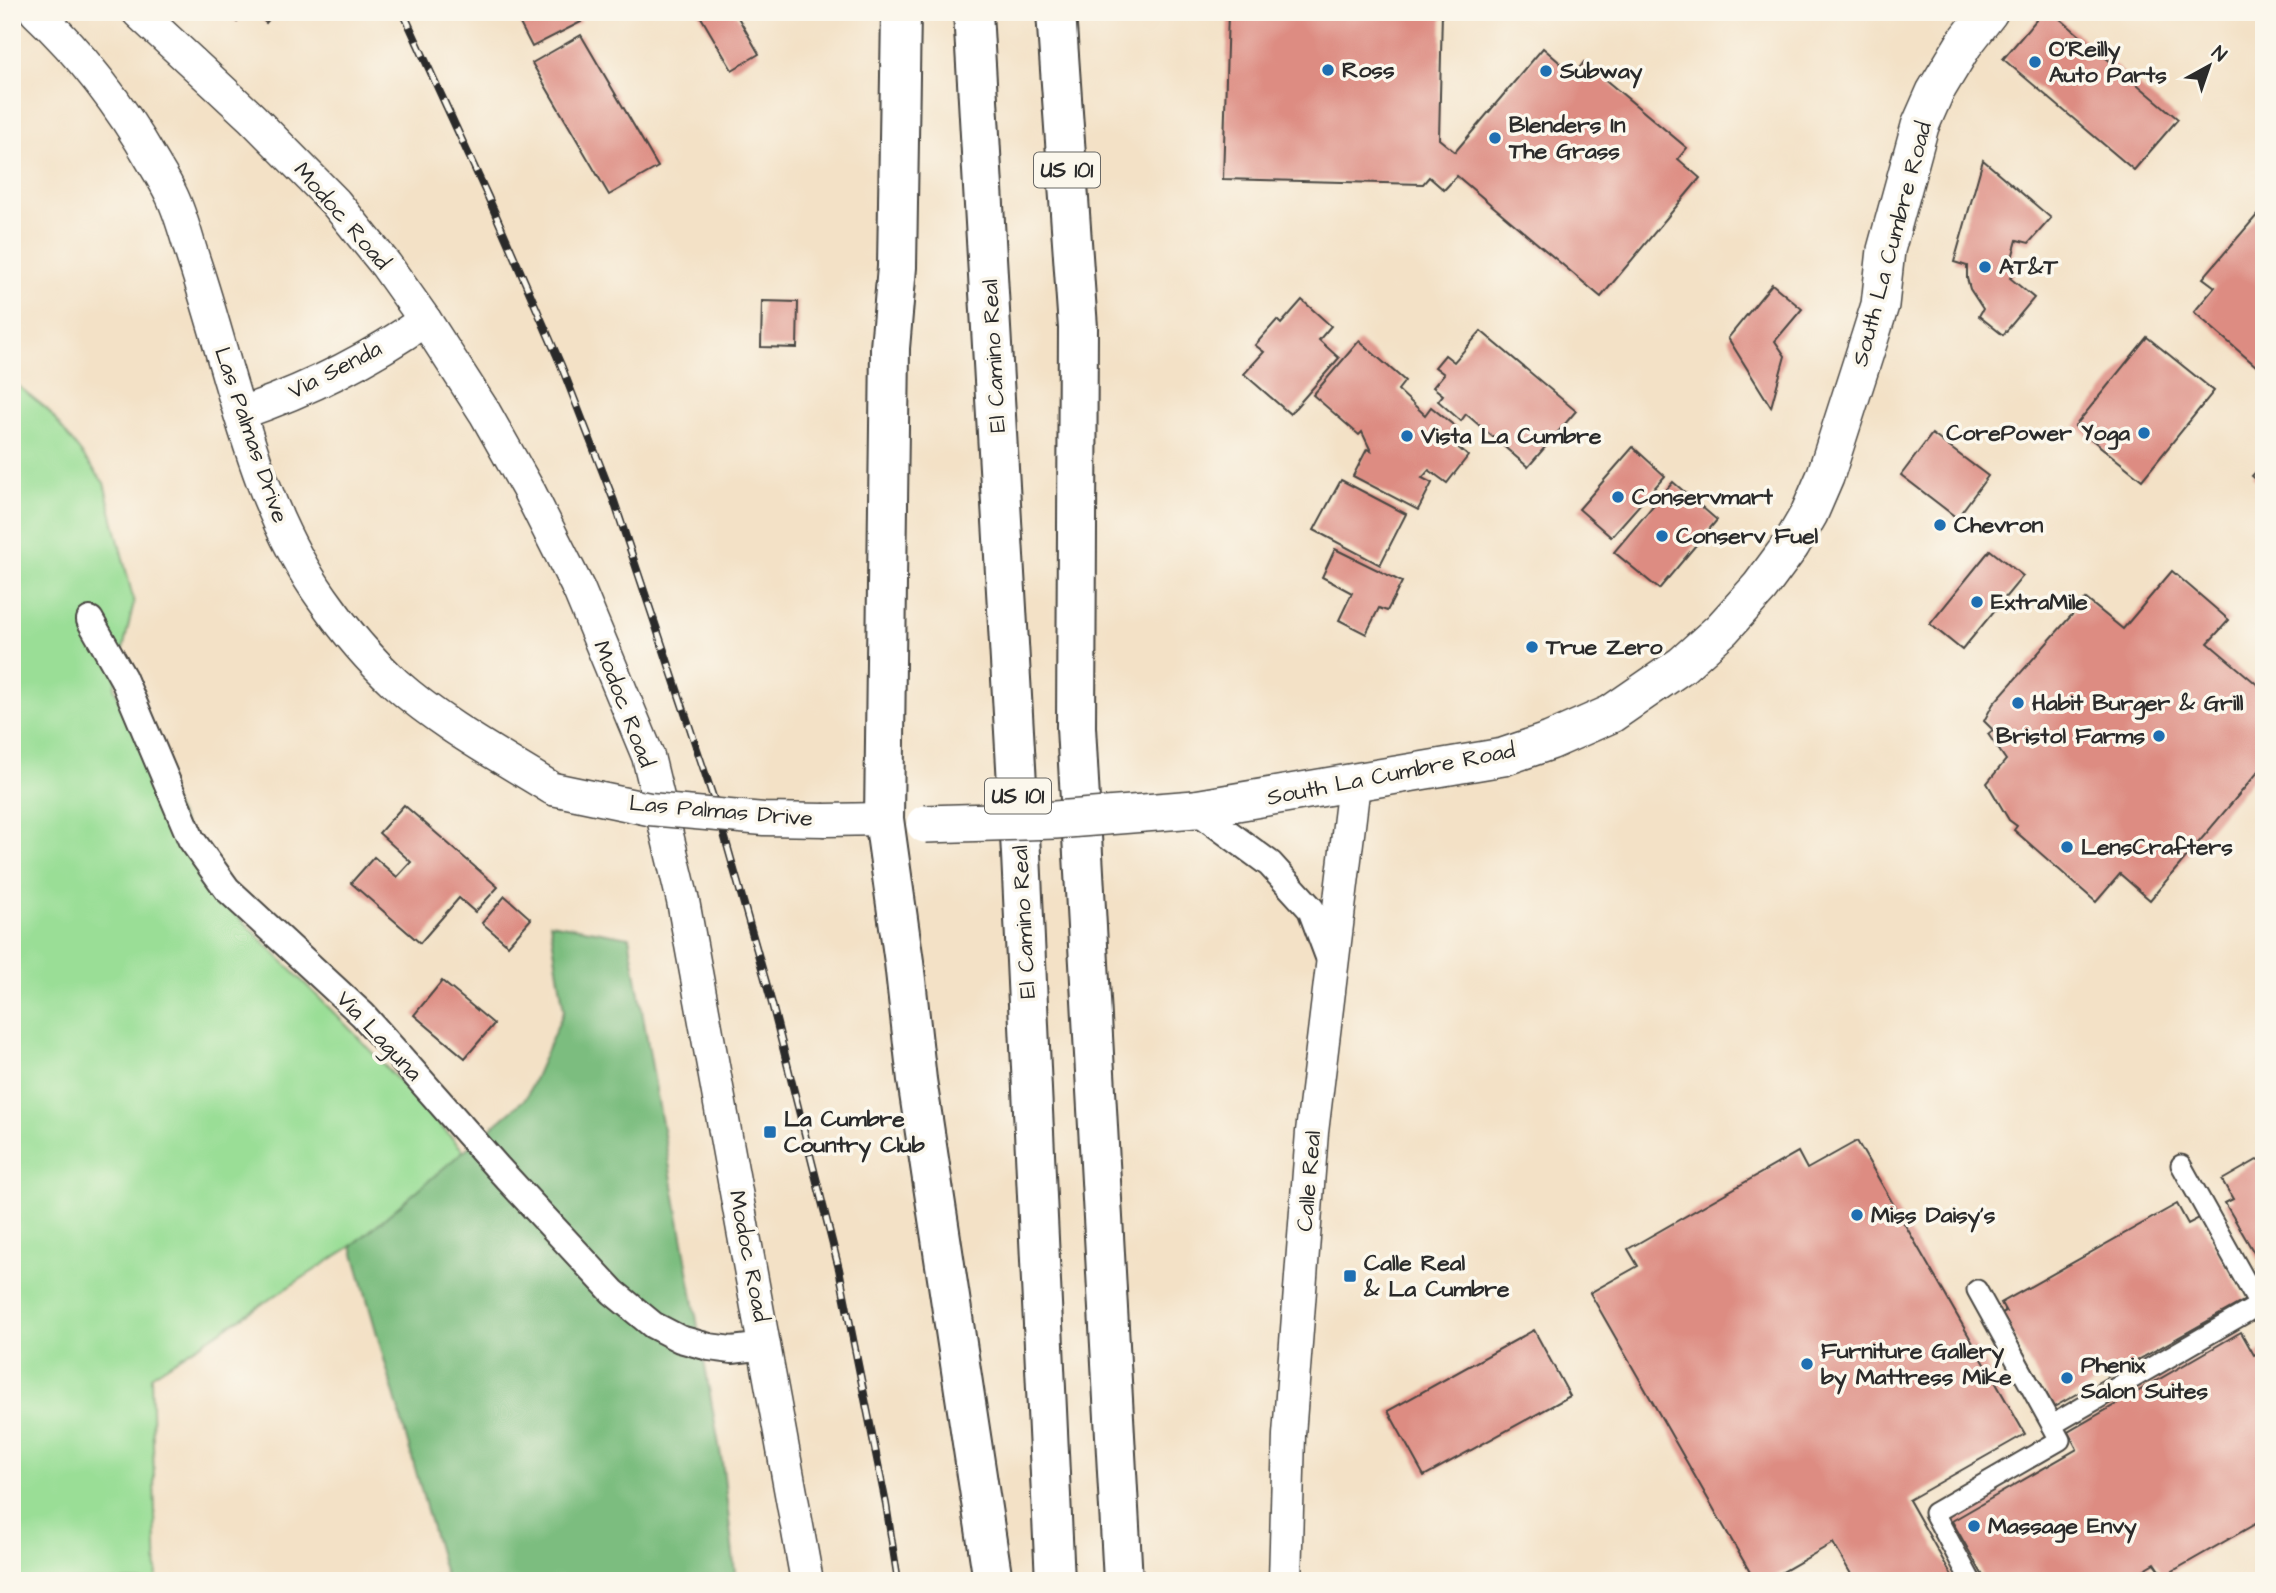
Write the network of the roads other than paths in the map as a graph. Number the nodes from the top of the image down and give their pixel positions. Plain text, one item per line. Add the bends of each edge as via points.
1 (36, 12) edge
2 (138, 12) edge
3 (901, 12) edge
4 (974, 12) edge
5 (1056, 12) edge
6 (1083, 12) edge
7 (1989, 12) edge
8 (425, 320) junction
9 (1078, 328) junction
10 (241, 413) junction
11 (90, 620) dead end
12 (1354, 783) junction
13 (1195, 809) junction
14 (884, 819) junction
15 (1055, 820) joint
16 (1332, 965) junction
17 (2181, 1165) dead end
18 (1976, 1290) dead end
19 (2261, 1308) edge
20 (766, 1346) junction
21 (2052, 1425) junction
22 (807, 1581) edge
23 (993, 1581) edge
24 (1055, 1581) edge
25 (1123, 1581) edge
26 (1285, 1581) edge
27 (1971, 1581) edge

1 - 10 street, Las Palmas Drive via 89,68 130,121 172,195
2 - 8 street, Modoc Road via 335,202
3 - 14 highway via 897,267 890,348
4 - 24 highway, El Camino Real / US 101
5 - 9 highway, US 101
6 - 9 highway
7 - 12 main road, South La Cumbre Road via 1964,44 1920,126 1885,250 1880,305 1825,477 1791,545 1760,587 1682,665 1611,714 1503,757
8 - 10 street, Via Senda via 338,372
8 - 20 street, Modoc Road via 485,413 579,590 648,756 683,901
9 - 25 highway, US 101 via 1076,727
10 - 14 street, Las Palmas Drive, bridge via 274,511 321,597 353,640 396,683 443,720 553,789 649,809 753,818
11 - 20 street, Via Laguna via 123,678 191,839 227,889 363,1015 613,1292 653,1325 680,1339 709,1348
12 - 13 main road, South La Cumbre Road
12 - 16 street, Calle Real
13 - 15 main road, South La Cumbre Road, bridge
13 - 16 street via 1270,864 1311,909
14 - 15 main road, Las Palmas Drive, bridge via 925,824
14 - 23 highway via 917,1080
16 - 26 street, Calle Real via 1312,1132 1289,1435
17 - 19 street
18 - 21 street
19 - 21 street
20 - 22 street, Modoc Road
21 - 27 street via 2060,1440 1934,1513

